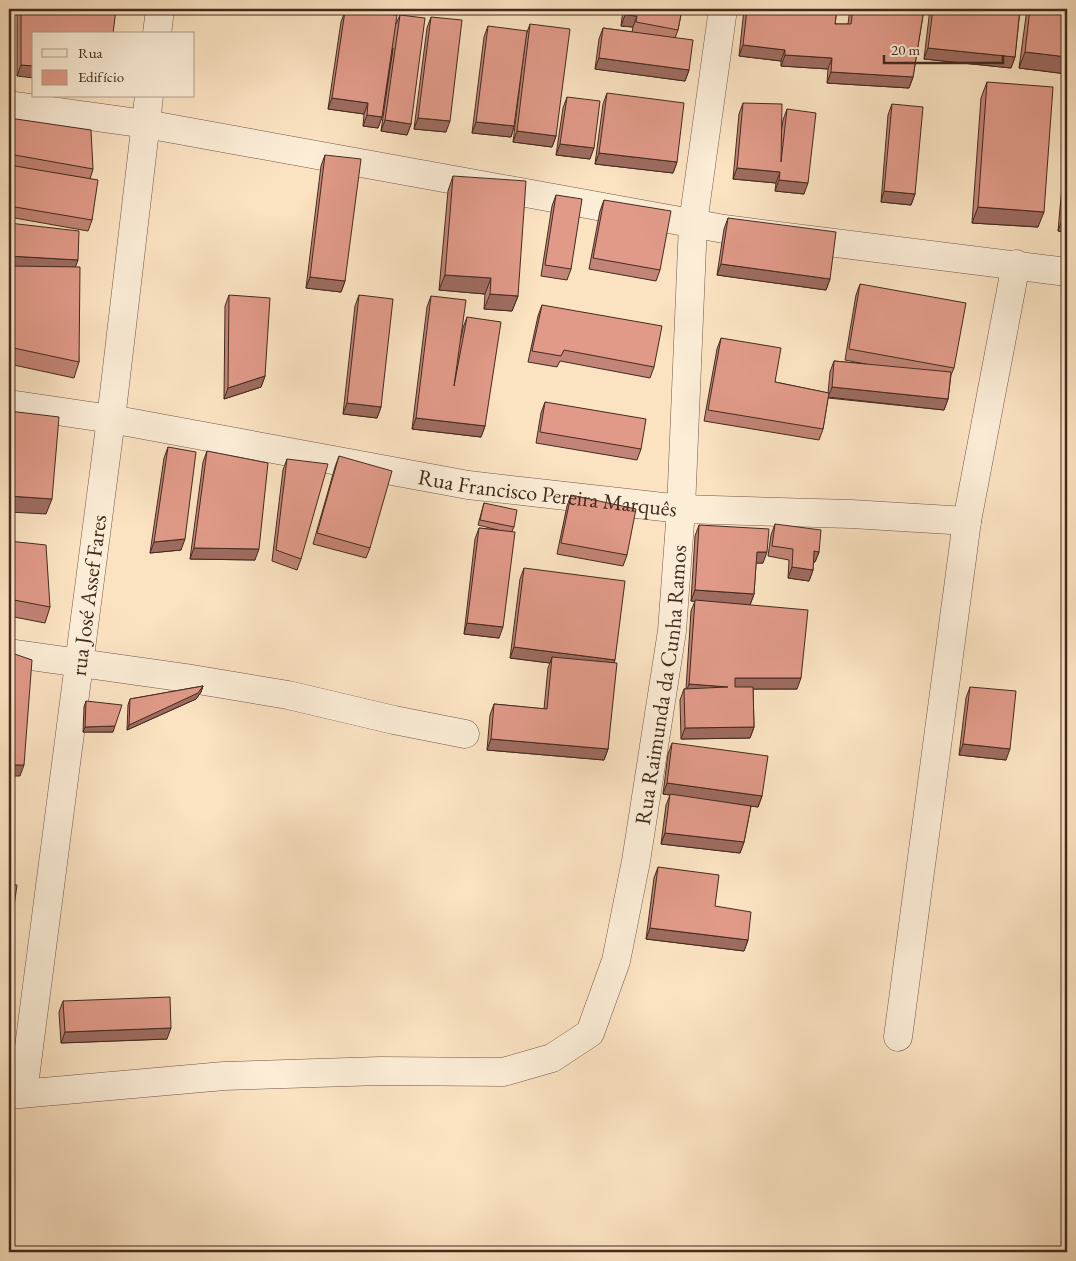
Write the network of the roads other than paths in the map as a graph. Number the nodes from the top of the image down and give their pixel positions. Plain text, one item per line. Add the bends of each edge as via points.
1 (160, 9) edge
2 (723, 9) edge
3 (157, 32) edge
4 (149, 98) edge
5 (9, 105) edge
6 (146, 124) junction
7 (693, 223) junction
8 (1016, 264) junction
9 (1067, 272) edge
10 (9, 404) edge
11 (111, 419) junction
12 (681, 508) junction
13 (967, 521) junction
14 (9, 653) edge
15 (78, 664) junction
16 (466, 734) dead end
17 (898, 1037) dead end
18 (16, 1094) edge

1 - 3 street
2 - 7 street, Rua Francisco Pereira Marquês
4 - 6 street, rua José Assef Fares
5 - 6 street
6 - 7 street
6 - 11 street, rua José Assef Fares
7 - 8 street
7 - 12 street, Rua Francisco Pereira Marquês
8 - 9 street
8 - 13 street
10 - 11 street, Rua Francisco Pereira Marquês
11 - 12 street, Rua Francisco Pereira Marquês via 468,485
11 - 15 street, rua José Assef Fares
12 - 13 street
12 - 18 street, Rua Raimunda da Cunha Ramos via 672,631 636,861 616,961 590,1033 552,1058 503,1072 380,1071 224,1076
13 - 17 street
14 - 15 street
15 - 16 street via 288,695
15 - 18 street, rua José Assef Fares

